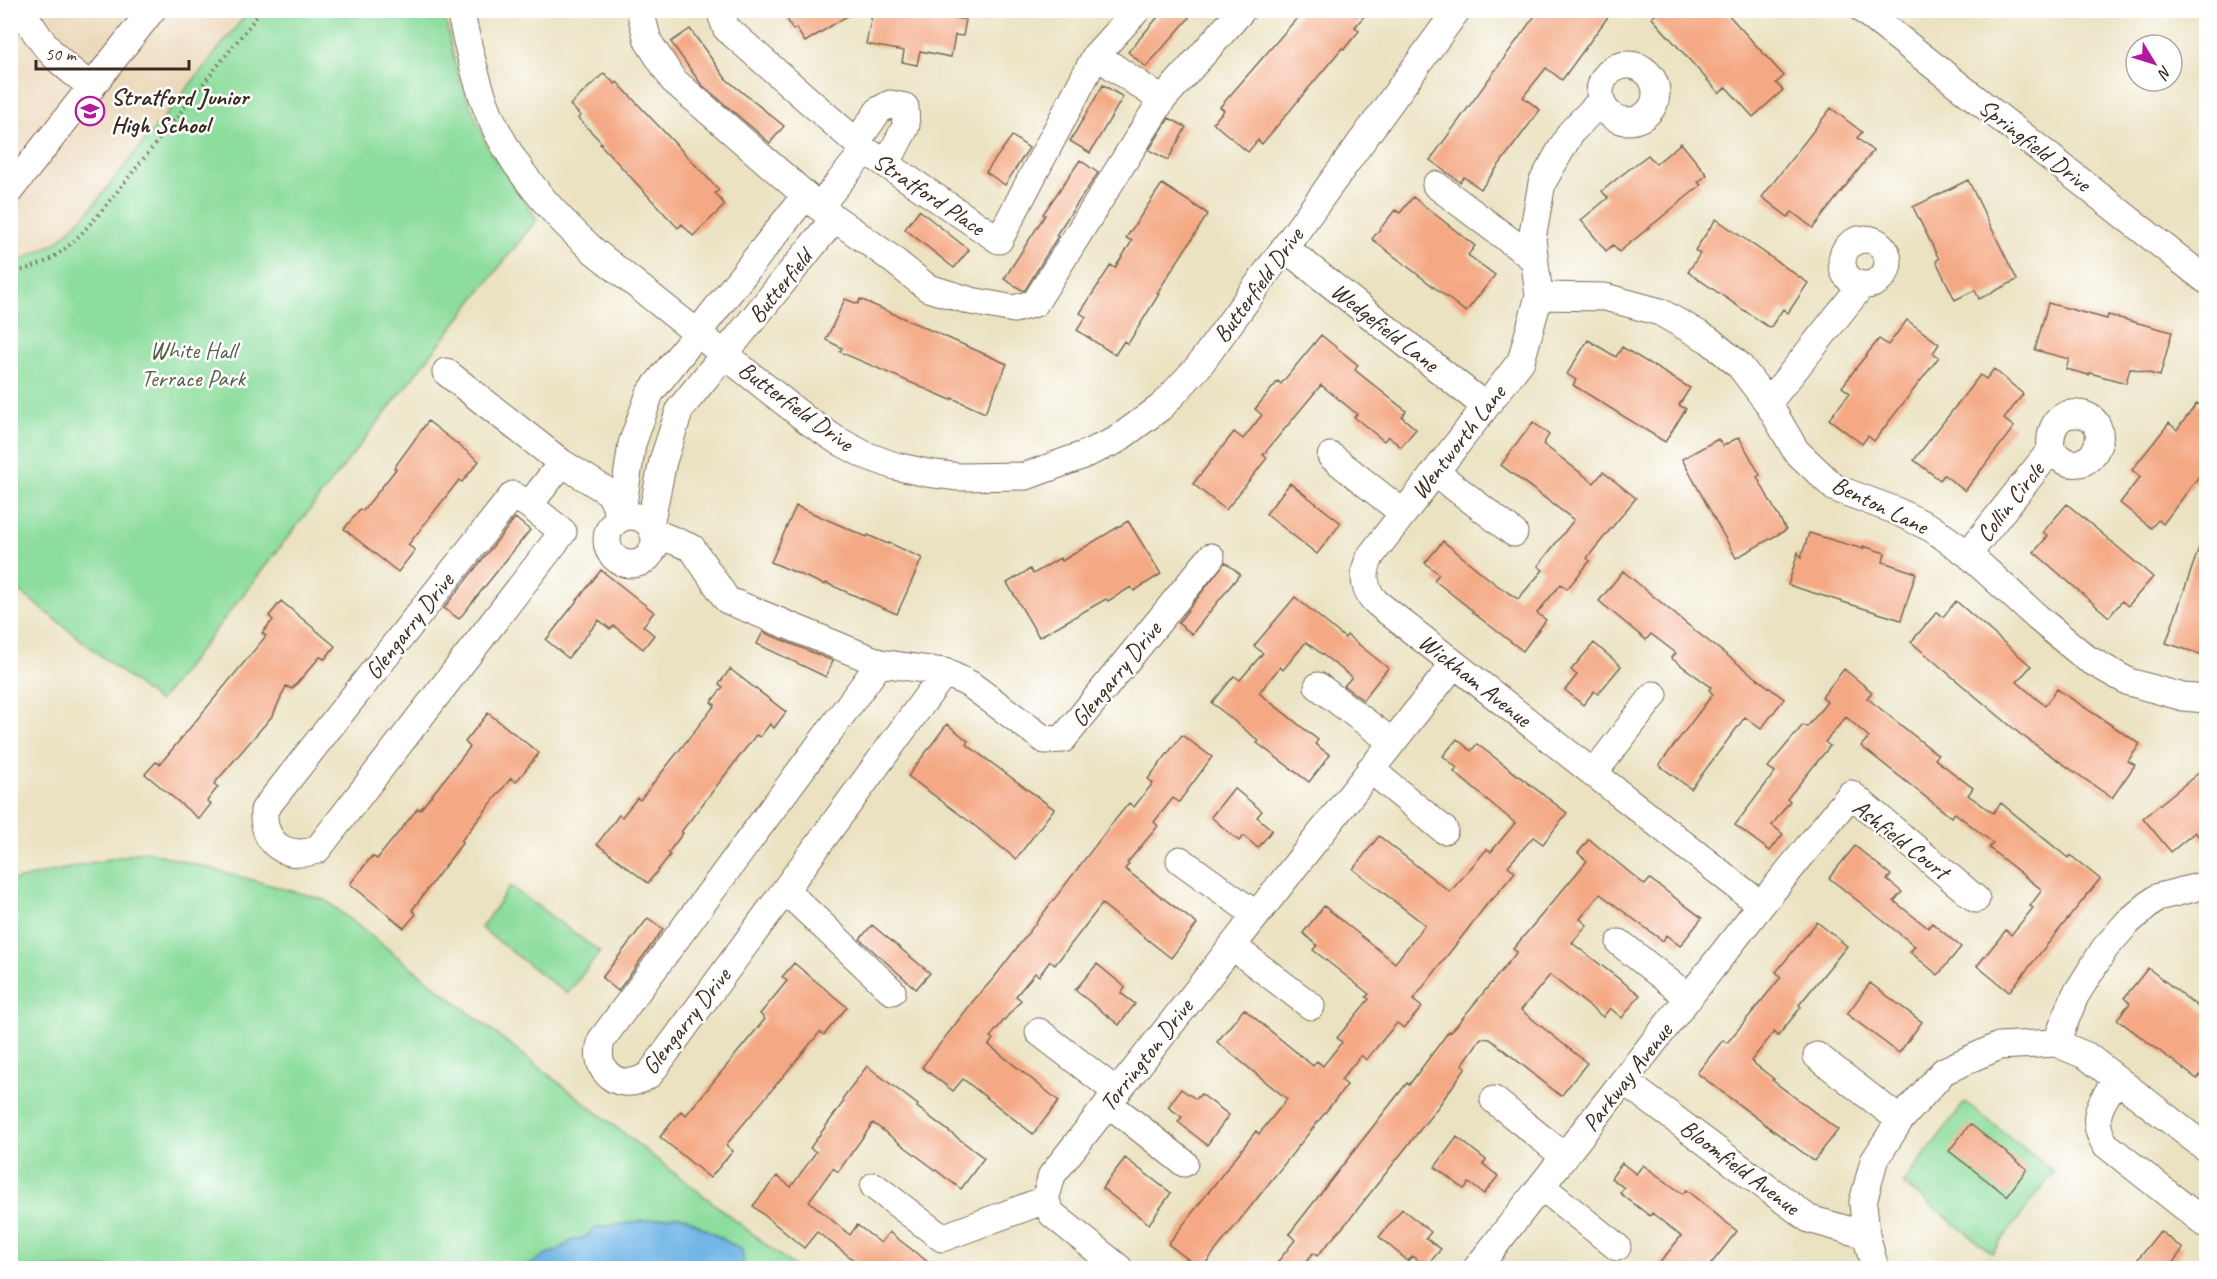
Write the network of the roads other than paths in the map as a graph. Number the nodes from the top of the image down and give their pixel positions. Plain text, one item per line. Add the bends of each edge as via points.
1 (22, 10) edge
2 (152, 10) edge
3 (460, 10) edge
4 (640, 10) edge
5 (720, 10) edge
6 (1137, 10) edge
7 (1242, 10) edge
8 (1457, 10) edge
9 (1863, 10) edge
10 (1096, 55) junction
11 (92, 87) junction
12 (1162, 100) junction
13 (1601, 101) dead end
14 (869, 152) junction
15 (1436, 185) dead end
16 (10, 190) edge
17 (819, 208) junction
18 (1285, 248) junction
19 (1534, 259) junction
20 (2206, 280) edge
21 (1862, 285) dead end
22 (1539, 296) junction
23 (698, 332) junction
24 (725, 353) junction
25 (446, 372) dead end
26 (1768, 403) junction
27 (1485, 406) junction
28 (2051, 450) dead end
29 (1331, 456) dead end
30 (562, 463) junction
31 (1435, 472) junction
32 (529, 505) junction
33 (1403, 513) junction
34 (621, 518) junction
35 (652, 529) junction
36 (1514, 533) dead end
37 (1968, 554) junction
38 (1211, 557) dead end
39 (1364, 580) joint
40 (880, 663) junction
41 (1454, 664) junction
42 (945, 672) junction
43 (1318, 686) dead end
44 (1654, 695) dead end
45 (2206, 699) edge
46 (1392, 742) junction
47 (1370, 770) junction
48 (1593, 774) junction
49 (1444, 830) dead end
50 (1180, 860) dead end
51 (2206, 885) edge
52 (785, 890) junction
53 (1976, 899) dead end
54 (1761, 905) junction
55 (1256, 915) junction
56 (1620, 943) dead end
57 (1232, 946) junction
58 (892, 991) dead end
59 (1689, 998) junction
60 (1311, 1006) dead end
61 (1039, 1032) dead end
62 (2056, 1043) junction
63 (1817, 1056) dead end
64 (2117, 1079) junction
65 (1624, 1081) junction
66 (1113, 1098) junction
67 (1494, 1100) dead end
68 (1900, 1120) junction
69 (2206, 1148) edge
70 (1564, 1157) junction
71 (1184, 1162) dead end
72 (874, 1186) dead end
73 (1541, 1186) junction
74 (1045, 1200) junction
75 (2206, 1224) edge
76 (1866, 1235) junction
77 (1617, 1246) dead end
78 (1117, 1268) edge
79 (1477, 1269) edge
80 (1875, 1269) edge

1 - 11 street via 59,63
2 - 11 street
3 - 23 street, Butterfield Drive via 490,116 518,167 562,223
4 - 17 street via 648,41 673,80
5 - 14 street, Stratford Place via 726,28
6 - 10 street, Stratford Place
7 - 12 street
8 - 18 street, Butterfield Drive
9 - 20 street, Springfield Drive
10 - 12 street
10 - 14 street, Stratford Place via 999,240
11 - 16 street
12 - 17 street via 1035,303 1014,309 928,288
13 - 19 street via 1571,132 1542,183 1532,239
14 - 17 street, Butterfield
15 - 19 street
17 - 23 street, Butterfield
17 - 24 street, Butterfield
18 - 24 street, Butterfield Drive via 1198,367 1161,407 1114,441 1026,476 959,477 927,473 865,454 807,420
18 - 27 street, Wedgefield Lane
19 - 22 street
21 - 26 street
22 - 26 street, Benton Lane via 1605,297 1660,312 1709,340 1739,365
22 - 27 street, Wentworth Lane via 1521,361
23 - 24 street, Butterfield Drive
23 - 34 street via 650,393 632,444
24 - 35 street via 681,409 663,461
25 - 30 street
26 - 37 street, Benton Lane via 1796,450 1835,488 1931,528
27 - 31 street, Wentworth Lane
28 - 37 street, Collin Circle
29 - 33 street
30 - 32 street
30 - 34 street via 610,493
31 - 33 street, Wentworth Lane
31 - 36 street
32 - 32 street, Glengarry Drive via 513,495 264,810 267,833 273,843 294,853 317,850 563,532
33 - 39 street, Wentworth Lane via 1369,560
34 - 35 street, Glengarry Drive via 637,516
34 - 35 street via 609,528 607,544 609,552 621,562 644,560 653,548
35 - 40 street, Glengarry Drive via 692,549 727,600
37 - 45 street, Benton Lane via 2086,658 2129,682 2183,698
38 - 42 street, Glengarry Drive via 1063,739 1045,740 971,685
39 - 41 street, Wickham Avenue via 1374,600
40 - 42 street, Glengarry Drive
40 - 52 street, Glengarry Drive via 602,1039 599,1058 608,1074 624,1083 650,1074
41 - 46 street, Torrington Drive
41 - 48 street, Wickham Avenue
42 - 52 street, Glengarry Drive
43 - 46 street
44 - 48 street
46 - 47 street, Torrington Drive
47 - 49 street
47 - 55 street, Torrington Drive
48 - 54 street, Wickham Avenue
50 - 55 street
51 - 62 street via 2158,897 2128,922 2105,948 2075,996
52 - 58 street
53 - 54 street, Ashfield Court via 1851,794
54 - 59 street, Parkway Avenue
55 - 57 street, Torrington Drive
56 - 59 street, Parkway Avenue
57 - 60 street
57 - 66 street, Torrington Drive
59 - 65 street, Parkway Avenue
61 - 66 street
62 - 64 street via 2087,1056
62 - 68 street via 1999,1046 1944,1071
63 - 68 street
64 - 69 street
64 - 75 street via 2100,1104 2096,1123 2105,1144
65 - 70 street, Parkway Avenue
65 - 76 street, Bloomfield Avenue via 1809,1219
66 - 71 street
66 - 74 street, Torrington Drive via 1052,1175
67 - 70 street
68 - 76 street via 1874,1161 1863,1202
70 - 73 street, Parkway Avenue
72 - 74 street via 942,1238
73 - 77 street
73 - 79 street, Parkway Avenue
74 - 78 street via 1058,1221
76 - 80 street

